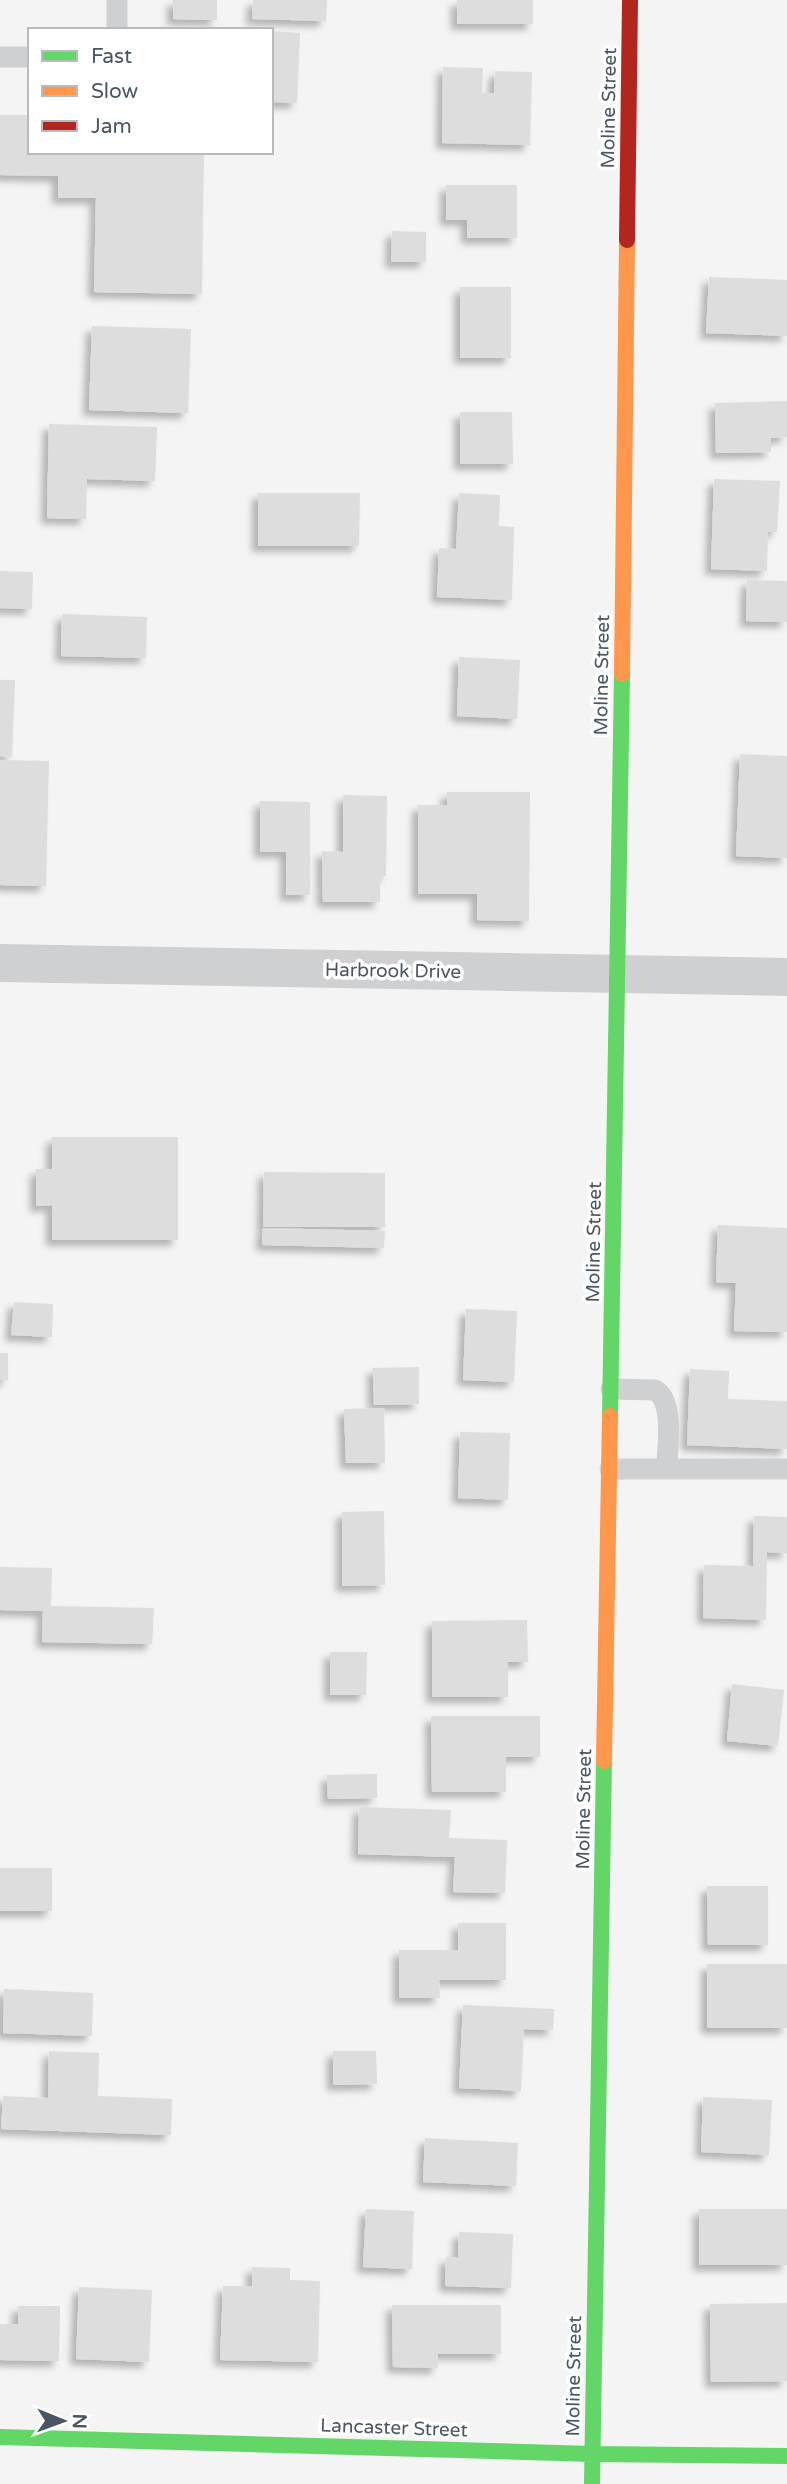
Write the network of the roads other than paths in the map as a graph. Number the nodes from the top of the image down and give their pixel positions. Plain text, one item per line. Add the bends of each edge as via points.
1 (117, 0) edge
2 (629, 0) edge
3 (117, 28) edge
4 (0, 57) edge
5 (28, 57) edge
6 (0, 963) edge
7 (618, 974) junction
8 (787, 976) edge
9 (611, 1389) junction
10 (610, 1468) junction
11 (667, 1468) junction
12 (787, 1469) edge
13 (0, 2437) edge
14 (593, 2454) junction
15 (787, 2456) edge
16 (592, 2484) edge

1 - 3 lane
2 - 7 street, Moline Street
4 - 5 lane
6 - 7 street, Harbrook Drive
7 - 8 street, Harbrook Drive
7 - 9 street, Moline Street
9 - 10 street, Moline Street
9 - 11 lane via 655,1390 665,1399
10 - 11 lane
10 - 14 street, Moline Street
11 - 12 lane
13 - 14 street, Lancaster Street
14 - 15 street, Lancaster Street
14 - 16 street, Moline Street

